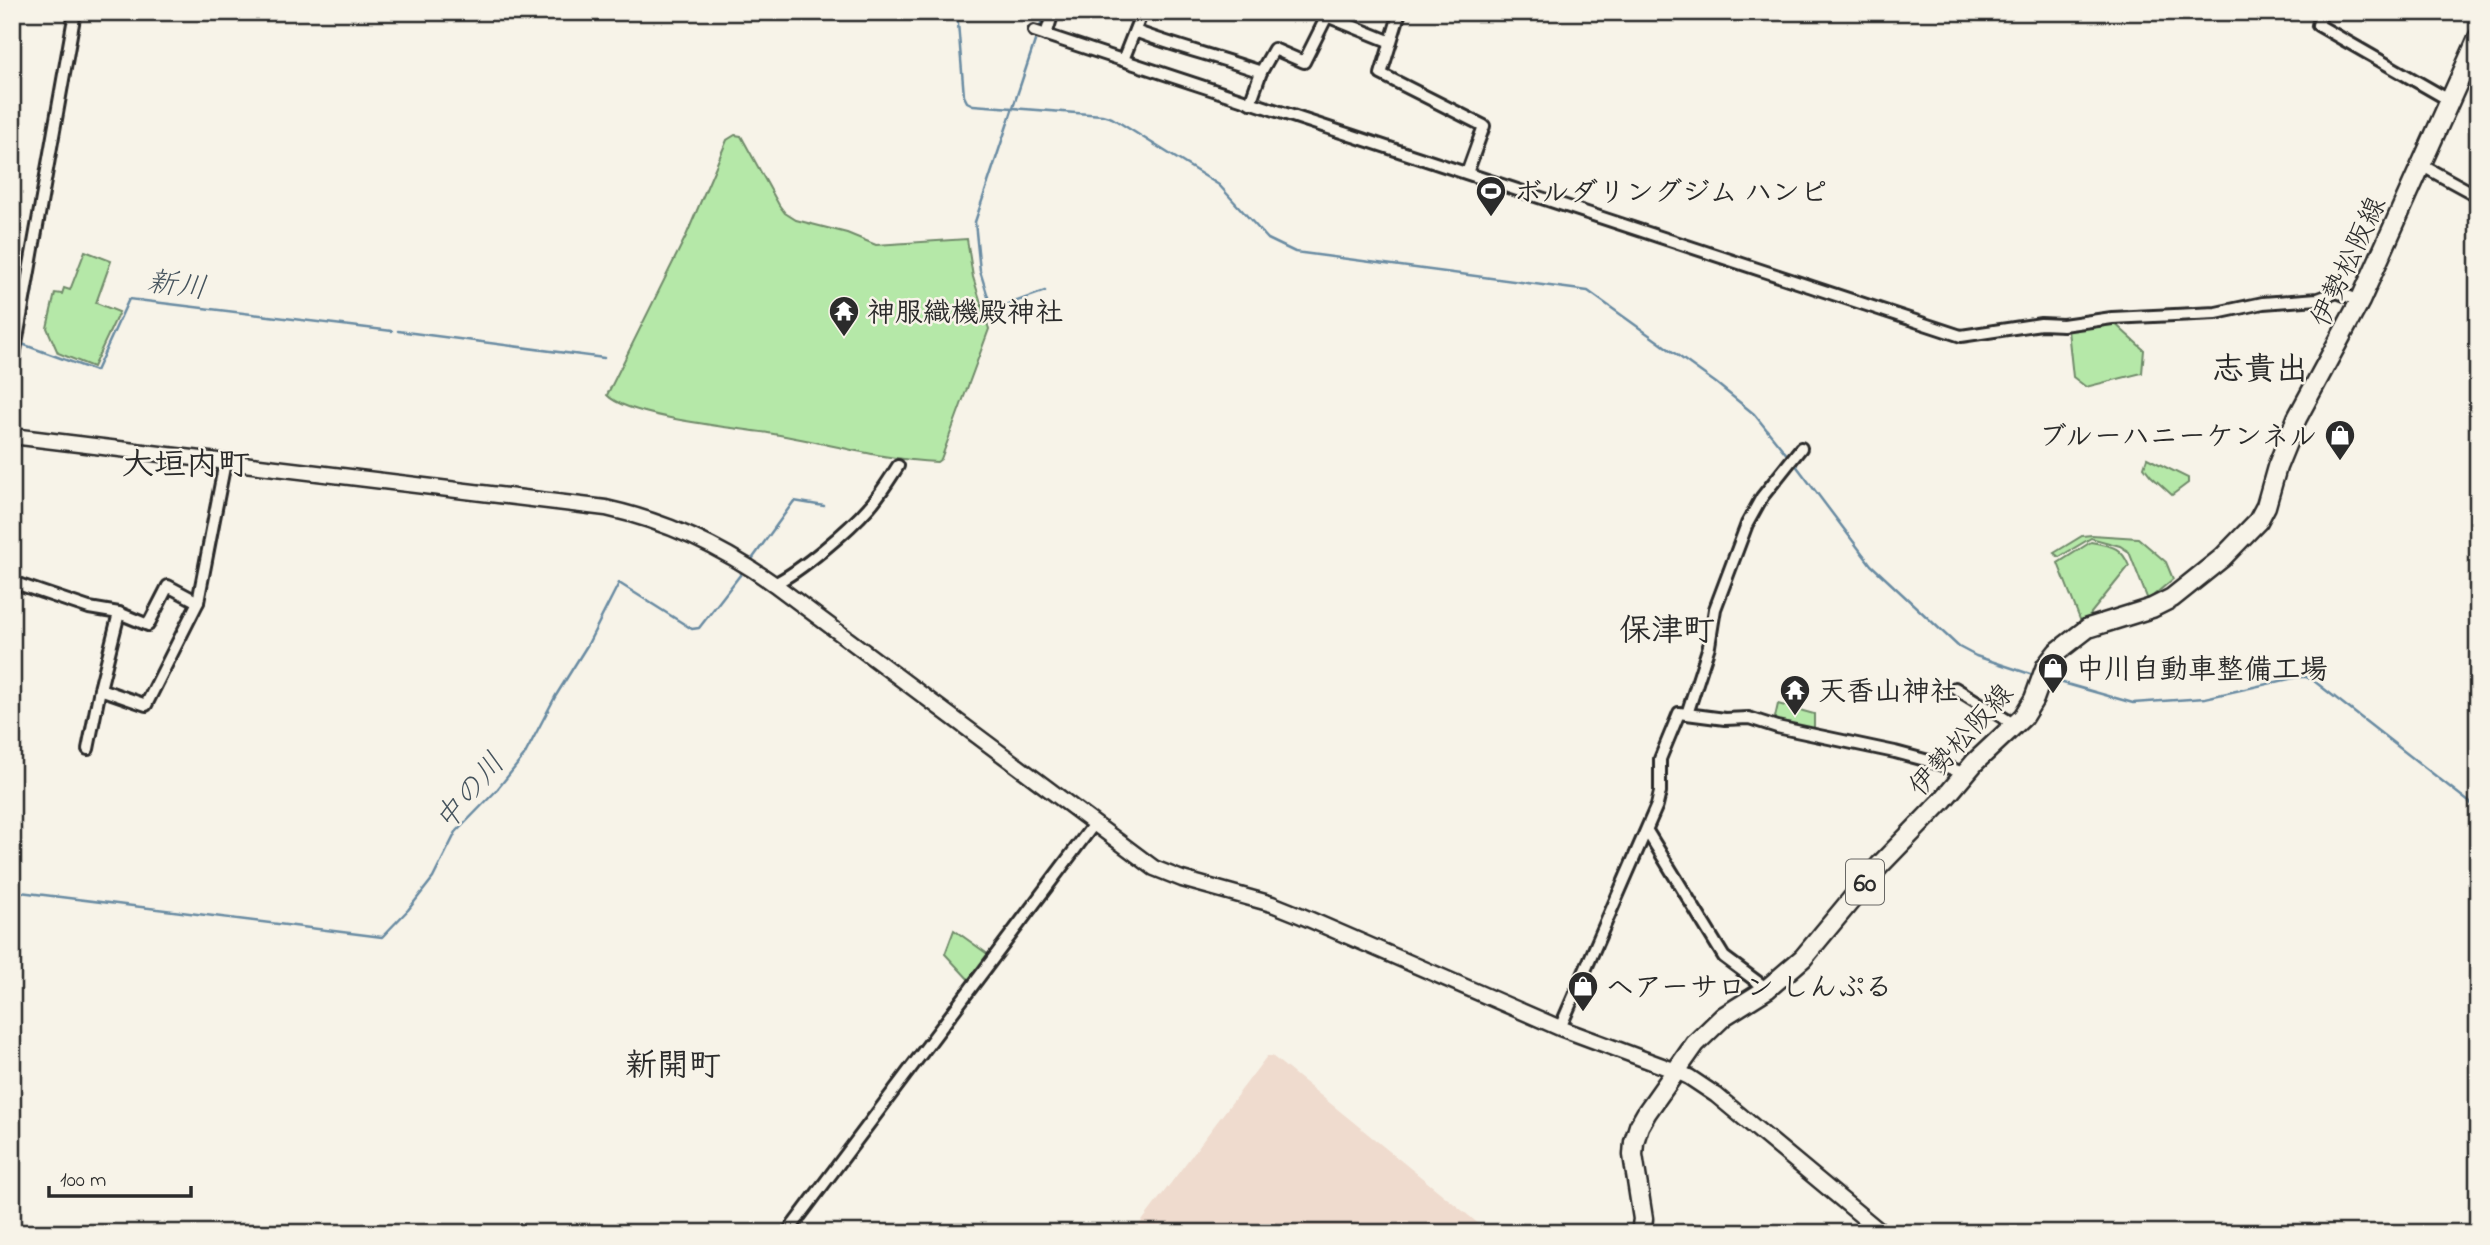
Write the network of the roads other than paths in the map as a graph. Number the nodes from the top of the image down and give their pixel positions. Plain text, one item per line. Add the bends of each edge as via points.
1 (75, 12) edge
2 (1053, 12) edge
3 (1142, 12) edge
4 (1400, 12) edge
5 (2322, 12) edge
6 (1328, 14) edge
7 (1135, 31) junction
8 (2478, 38) edge
9 (1391, 42) junction
10 (1123, 60) junction
11 (1261, 72) junction
12 (2449, 100) junction
13 (1250, 103) junction
14 (2421, 165) junction
15 (1467, 173) junction
16 (2478, 196) edge
17 (2360, 301) junction
18 (12, 367) edge
19 (12, 436) edge
20 (1794, 456) dead end
21 (225, 463) junction
22 (898, 466) dead end
23 (12, 582) edge
24 (774, 584) junction
25 (198, 602) junction
26 (119, 613) junction
27 (1955, 688) dead end
28 (100, 689) junction
29 (1687, 715) junction
30 (2015, 725) junction
31 (88, 749) dead end
32 (1965, 775) junction
33 (1094, 824) junction
34 (1647, 831) junction
35 (1767, 989) junction
36 (1560, 1028) junction
37 (1676, 1071) junction
38 (787, 1233) edge
39 (1641, 1233) edge
40 (1882, 1233) edge

1 - 18 street
2 - 10 street via 1041,33
3 - 7 street
4 - 9 street
5 - 12 street via 2318,25
6 - 9 street
6 - 11 street via 1304,62 1274,49
7 - 10 street
7 - 11 street
8 - 12 main road, 伊勢松阪線 / 60
9 - 15 street via 1381,74 1484,126
10 - 13 street
11 - 13 street
12 - 14 main road, 伊勢松阪線 / 60
13 - 15 street
14 - 16 street
14 - 17 main road, 伊勢松阪線 / 60
15 - 17 street via 1961,336 2041,324 2216,313 2263,303 2318,299 2337,292
17 - 30 main road, 伊勢松阪線 / 60 via 2297,418 2266,506 2249,531 2162,604 2078,634 2050,660 2029,708
19 - 21 street
20 - 29 street via 1749,519 1715,609 1709,646
21 - 24 street via 606,508 695,536
21 - 25 street
22 - 24 street via 869,507 787,578
23 - 26 street via 89,608
24 - 33 street
25 - 26 street via 168,586 148,625
25 - 28 street via 146,705
26 - 28 street
27 - 30 street
28 - 31 street
29 - 32 street via 1749,718 1895,752
29 - 34 street via 1679,713 1660,759 1660,792
30 - 32 main road, 伊勢松阪線 / 60
32 - 35 main road, 伊勢松阪線 / 60 via 1880,865 1802,958
33 - 36 street via 1162,872 1272,904
33 - 38 street
34 - 35 street via 1724,957
34 - 36 street
35 - 37 main road, 伊勢松阪線 / 60 via 1724,1016
36 - 37 street
37 - 39 main road, 伊勢松阪線 / 60 via 1647,1112 1634,1142
37 - 40 street via 1716,1095

